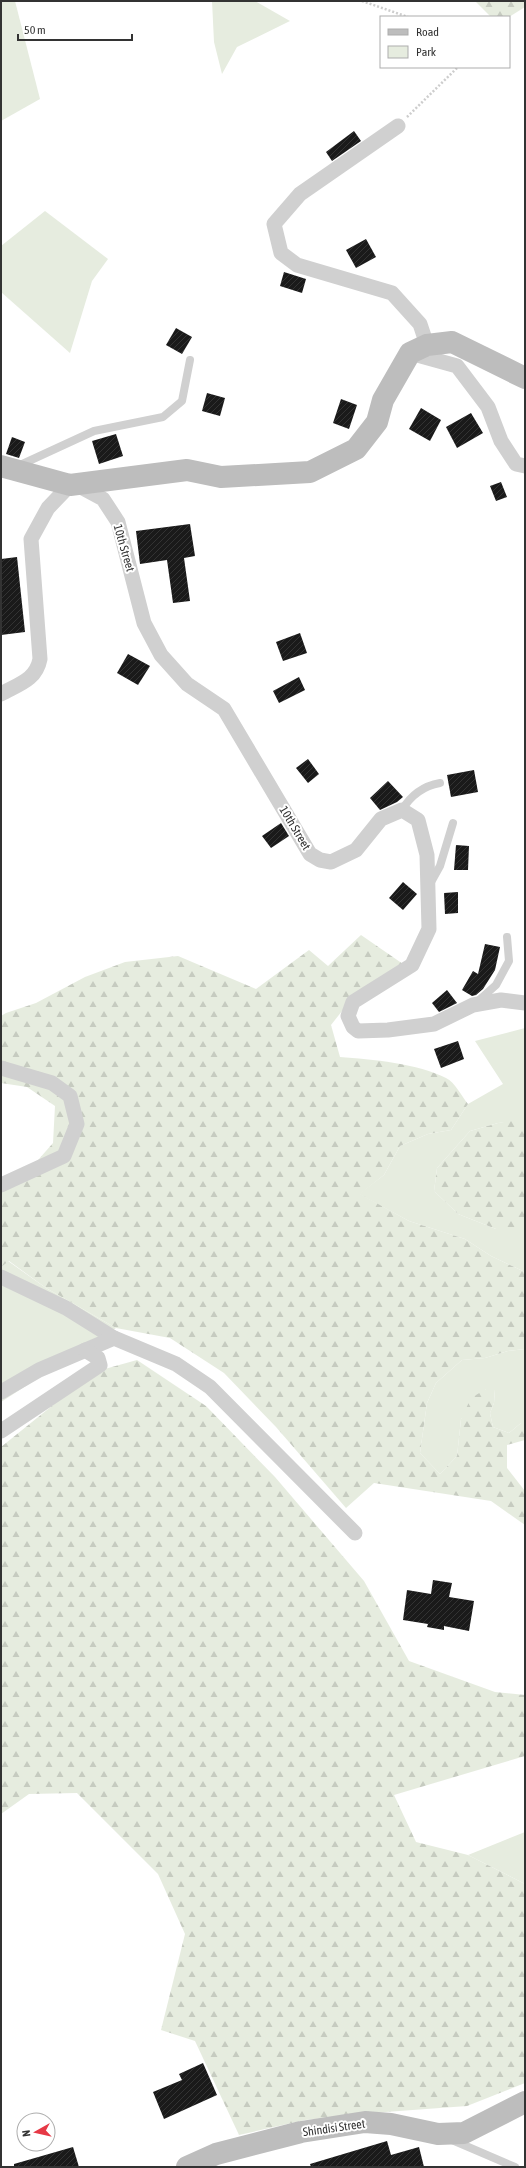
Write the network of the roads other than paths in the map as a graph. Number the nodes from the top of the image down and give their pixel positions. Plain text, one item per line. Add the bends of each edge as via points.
1 (398, 126) road end
2 (418, 349) junction
3 (190, 360) dead end
4 (525, 378) edge
5 (525, 466) edge
6 (6, 468) edge
7 (73, 485) junction
8 (1, 694) edge
9 (440, 783) dead end
10 (402, 810) junction
11 (453, 823) dead end
12 (429, 886) junction
13 (507, 937) dead end
14 (525, 1003) edge
15 (473, 1005) junction
16 (1, 1068) edge
17 (1, 1186) edge
18 (1, 1277) edge
19 (114, 1338) junction
20 (85, 1350) junction
21 (1, 1392) edge
22 (1, 1431) edge
23 (355, 1533) dead end
24 (525, 2102) edge
25 (438, 2134) junction
26 (187, 2167) edge
27 (516, 2167) edge

1 - 2 street via 300,194 274,224 281,253 297,265 392,293 420,324
2 - 4 street via 452,342
2 - 5 street via 457,366 488,407 501,441 516,464
2 - 7 street via 383,400 377,422 356,449 310,472 221,477 186,470
3 - 6 lane via 182,401 164,417 94,431
6 - 7 street
7 - 8 street via 48,508 31,540 40,659 38,668 35,675
7 - 10 street, 10th Street via 103,499 118,522 144,623 161,655 187,684 224,709 310,854 320,860 331,862 356,850 381,819
9 - 10 lane via 429,785 409,798
10 - 12 street via 418,820 427,855
11 - 12 lane via 440,866
12 - 15 street via 429,929 412,965 353,1002 348,1016 358,1031 388,1030 434,1024
13 - 15 lane via 509,961 496,986
14 - 15 street via 500,1000
16 - 17 street via 52,1083 70,1096 76,1124 64,1156
18 - 19 street via 66,1308
19 - 20 street
19 - 23 street via 176,1364 210,1387
20 - 21 street via 39,1370
20 - 22 street via 98,1358 100,1365
24 - 25 street, Shindisi Street via 464,2133
25 - 26 street, Shindisi Street via 391,2124 365,2122 301,2132 216,2154
25 - 27 lane

